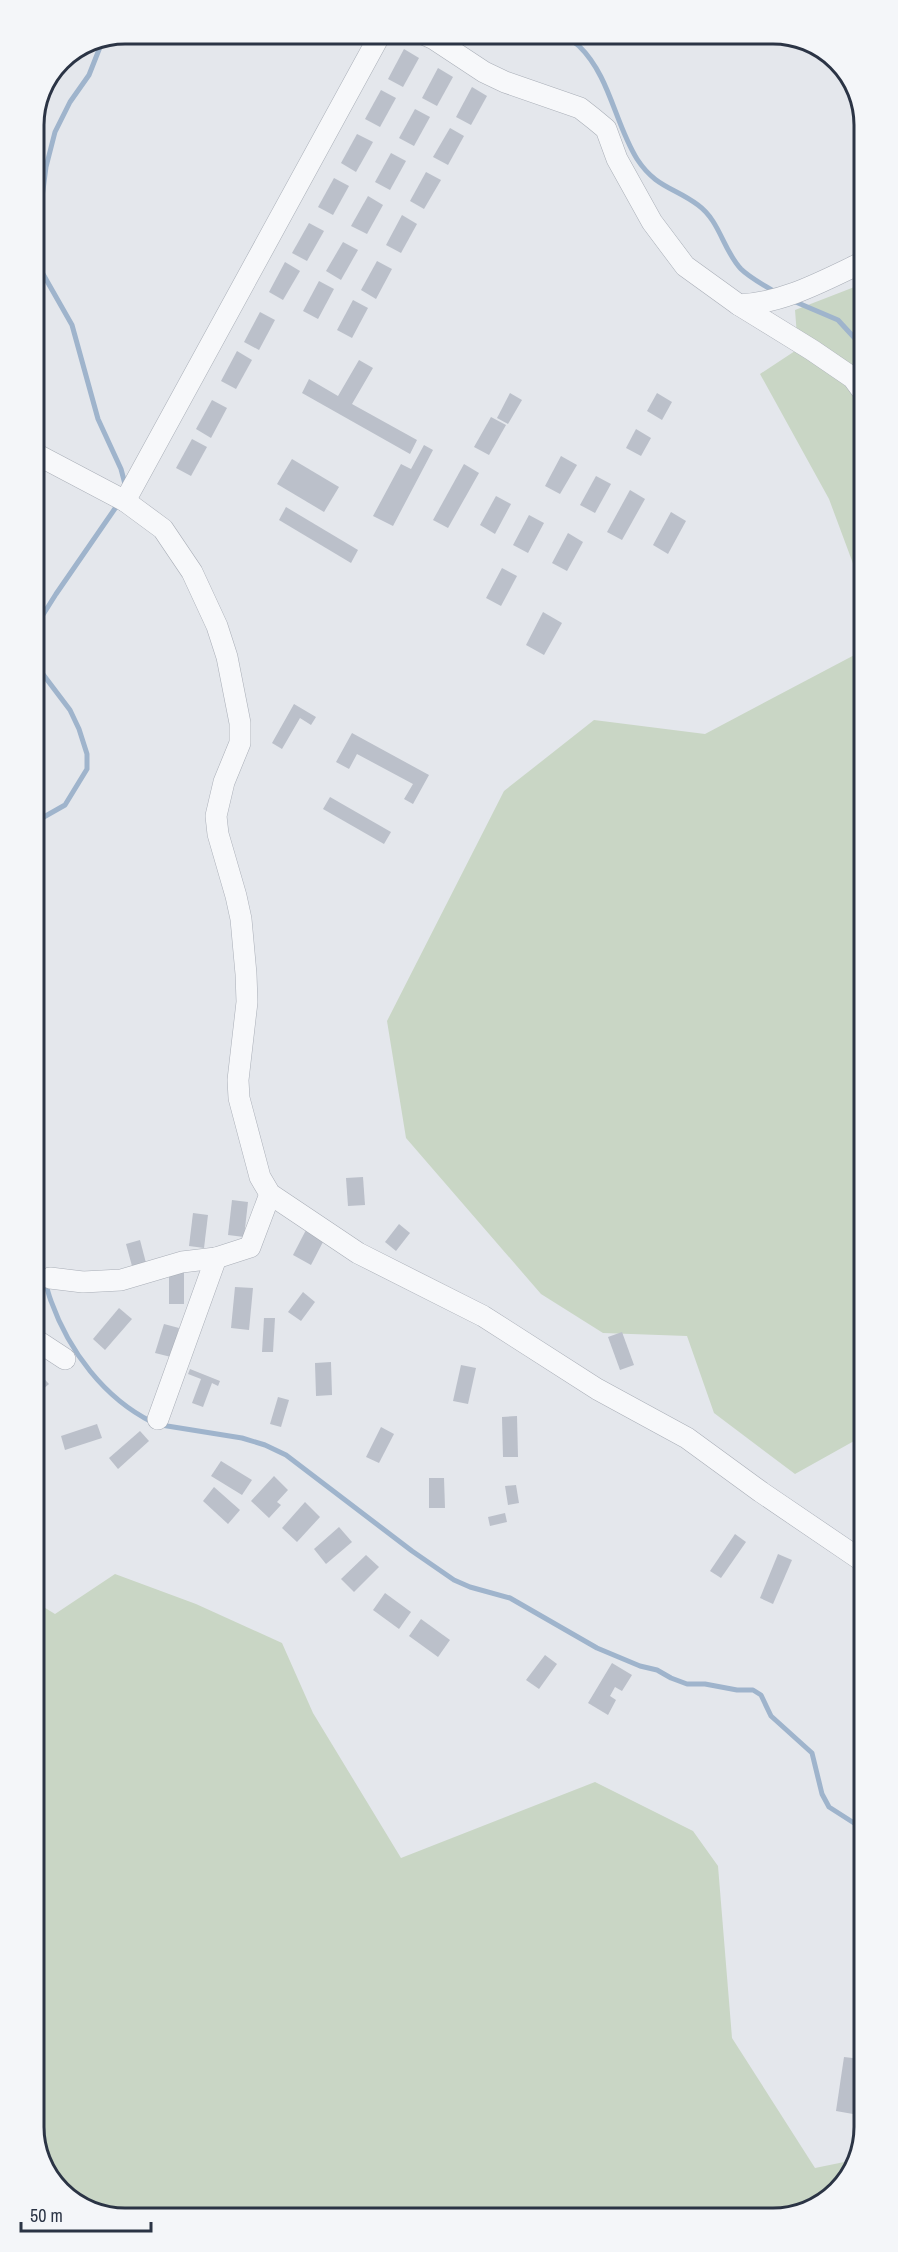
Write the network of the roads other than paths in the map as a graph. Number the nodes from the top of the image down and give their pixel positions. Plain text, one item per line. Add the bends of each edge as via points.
1 (375, 44) edge
2 (442, 44) edge
3 (854, 266) edge
4 (739, 305) junction
5 (854, 379) edge
6 (44, 458) edge
7 (125, 501) junction
8 (270, 1194) junction
9 (216, 1258) junction
10 (50, 1278) dead end
11 (44, 1345) edge
12 (65, 1359) dead end
13 (158, 1419) dead end
14 (854, 1555) edge

1 - 7 street
2 - 4 street via 484,72 580,108 594,118 606,129 625,173 665,243 685,266
3 - 4 street via 783,297
4 - 5 street
6 - 7 street
7 - 8 street via 163,529 176,546 213,618 229,666 240,742 216,816 236,896 246,974 239,1098 260,1177
8 - 9 street via 250,1247
8 - 14 street via 358,1253 483,1316 597,1389 687,1438
9 - 10 street via 182,1262 121,1280
9 - 13 street
11 - 12 street

